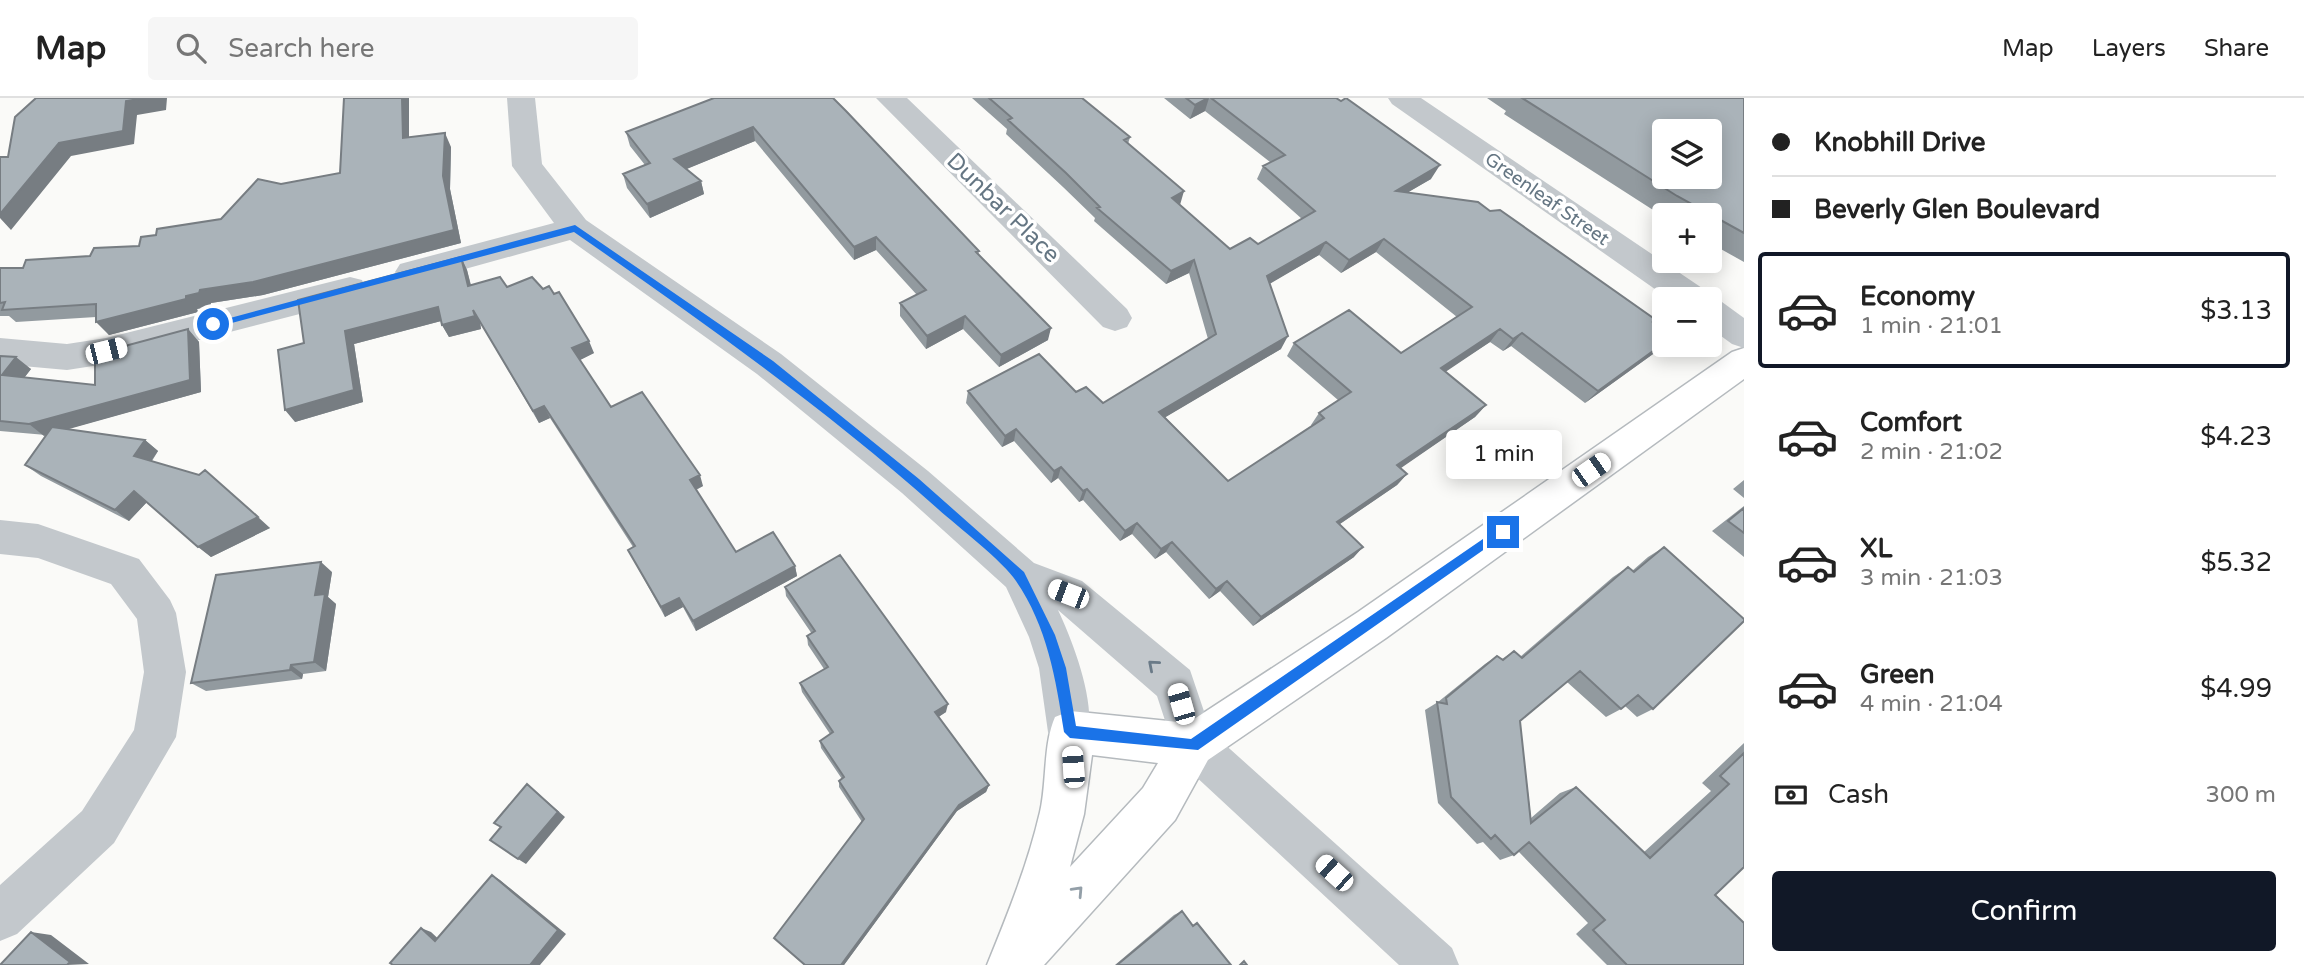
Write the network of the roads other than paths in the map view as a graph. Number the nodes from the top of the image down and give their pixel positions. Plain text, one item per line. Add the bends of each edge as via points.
1 (521, 98) edge
2 (890, 98) edge
3 (1402, 98) edge
4 (575, 228) junction
5 (1676, 287) edge
6 (1115, 318) dead end
7 (1722, 319) edge
8 (1744, 335) edge
9 (0, 351) edge
10 (1744, 361) edge
11 (0, 537) edge
12 (1020, 575) junction
13 (1070, 732) junction
14 (1193, 745) junction
15 (0, 917) edge
16 (1012, 962) edge
17 (1435, 965) edge

1 - 4 street via 527,166
2 - 6 street, Dunbar Place
3 - 5 street, Greenleaf Street
4 - 9 street via 106,351 67,357
4 - 12 street via 769,364 915,482
7 - 8 street
10 - 14 main road via 1372,625
11 - 15 street via 38,541 125,571 156,613 165,672 154,737 98,827
12 - 13 street via 1060,668
14 -> 12 street via 1175,684 1068,594
13 - 14 main road
13 - 16 main road via 1073,767 1061,818
16 -> 14 main road via 1159,804
14 - 17 street

